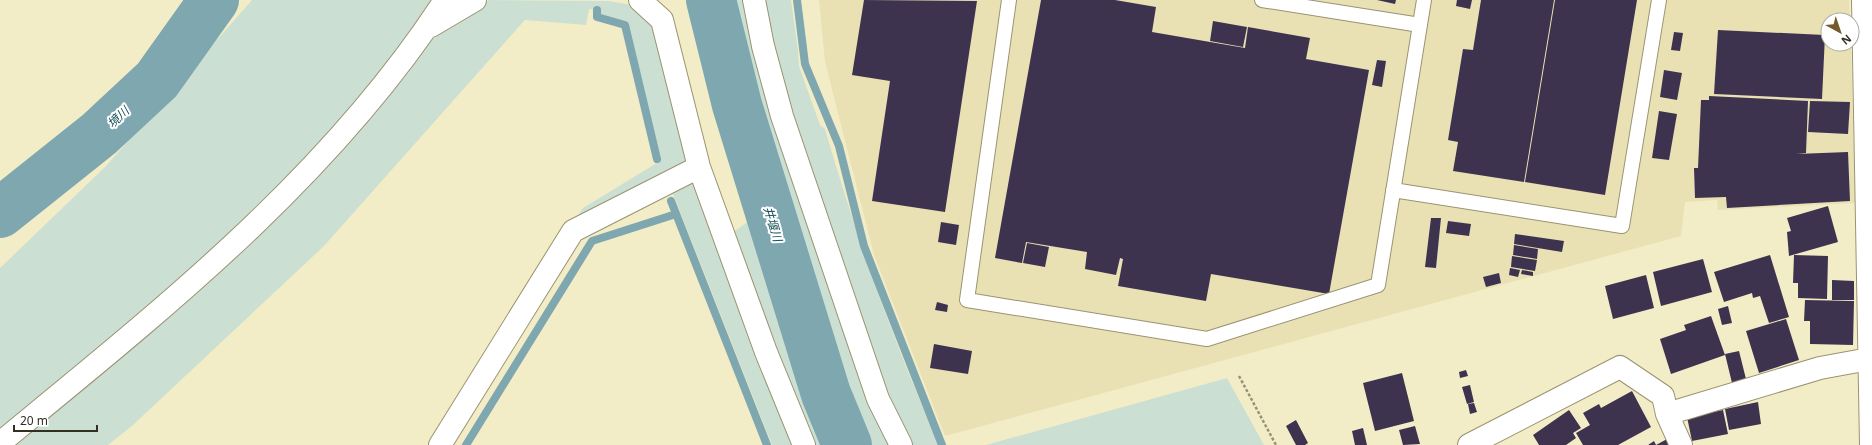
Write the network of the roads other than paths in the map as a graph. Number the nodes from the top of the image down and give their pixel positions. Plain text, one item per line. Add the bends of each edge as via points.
1 (445, 0) edge
2 (474, 0) edge
3 (640, 0) edge
4 (754, 0) edge
5 (1010, 0) edge
6 (1262, 0) edge
7 (1424, 0) edge
8 (1659, 0) edge
9 (1863, 0) edge
10 (1420, 25) junction
11 (426, 29) junction
12 (1868, 49) edge
13 (699, 167) junction
14 (1868, 170) edge
15 (1393, 190) junction
16 (1870, 258) edge
17 (1869, 359) junction
18 (1667, 414) junction
19 (0, 443) edge
20 (440, 445) edge
21 (804, 445) edge
22 (901, 445) edge
23 (1469, 445) edge
24 (1681, 445) edge
25 (1871, 445) edge

1 - 11 street
2 - 11 street
3 - 13 street via 662,20
4 - 22 street via 763,46 782,116 878,399
5 - 15 lane via 967,300 1207,338 1378,285
6 - 10 lane
7 - 10 lane
8 - 15 lane via 1622,226
9 - 12 street
10 - 15 lane
11 - 19 street via 338,140 270,211 142,327
12 - 14 street
13 - 20 street via 572,232
13 - 21 street via 766,352
14 - 16 street
16 - 17 street
17 - 18 street via 1820,368
17 - 25 street
18 - 23 street via 1663,396 1620,367
18 - 24 street

